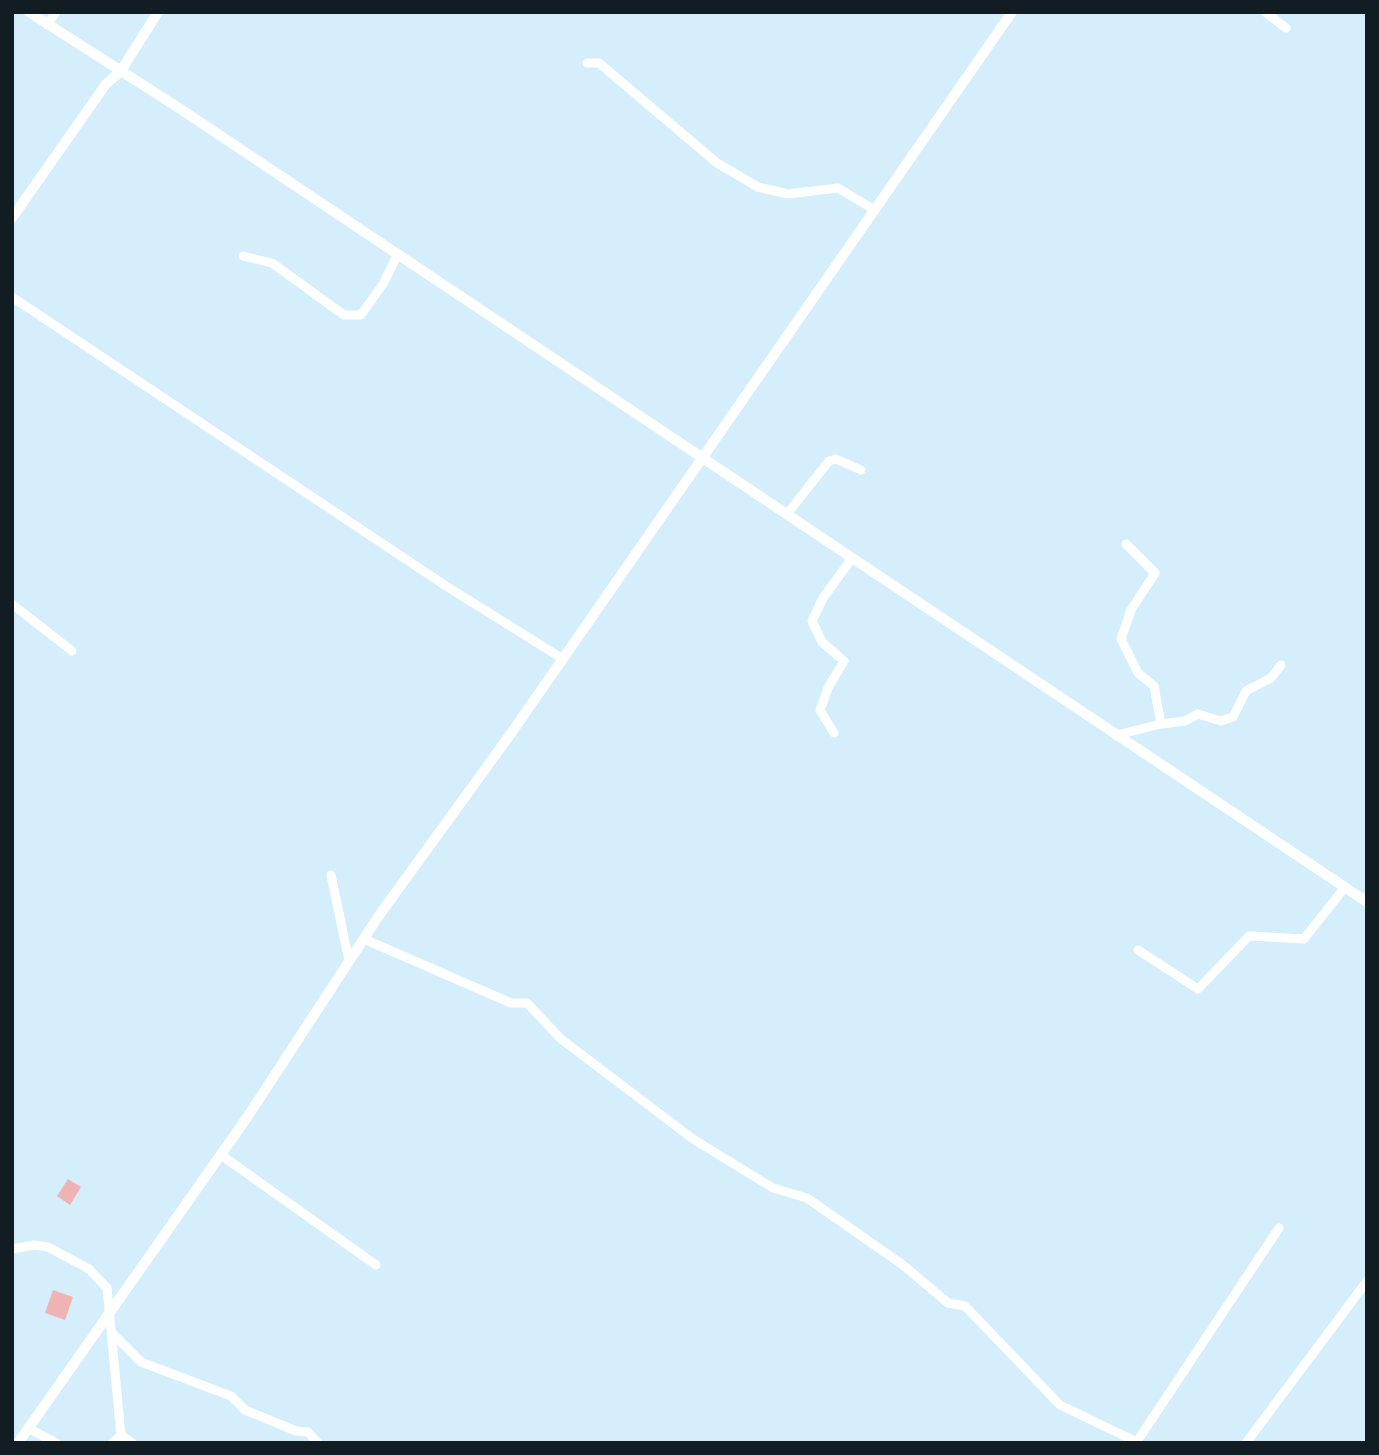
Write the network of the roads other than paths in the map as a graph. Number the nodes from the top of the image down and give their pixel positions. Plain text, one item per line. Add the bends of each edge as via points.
1 (29, 12) edge
2 (56, 12) edge
3 (158, 12) edge
4 (1012, 12) edge
5 (1265, 12) edge
6 (47, 25) junction
7 (1286, 28) dead end
8 (587, 63) dead end
9 (120, 72) junction
10 (873, 209) junction
11 (12, 218) edge
12 (398, 254) junction
13 (243, 256) dead end
14 (12, 297) edge
15 (703, 460) junction
16 (861, 470) dead end
17 (787, 514) junction
18 (1126, 544) dead end
19 (852, 558) junction
20 (12, 604) edge
21 (72, 651) dead end
22 (563, 659) junction
23 (1281, 665) dead end
24 (1161, 724) junction
25 (834, 733) dead end
26 (1117, 735) junction
27 (331, 875) dead end
28 (1345, 887) junction
29 (1367, 902) edge
30 (364, 939) junction
31 (1138, 950) dead end
32 (349, 961) junction
33 (221, 1155) junction
34 (1279, 1228) dead end
35 (12, 1249) edge
36 (376, 1265) dead end
37 (1367, 1281) edge
38 (111, 1312) junction
39 (112, 1333) junction
40 (28, 1428) junction
41 (121, 1435) junction
42 (1137, 1442) edge
43 (18, 1443) edge
44 (56, 1443) edge
45 (112, 1443) edge
46 (132, 1443) edge
47 (318, 1443) edge
48 (1246, 1443) edge

1 - 6 street
2 - 6 street
3 - 9 street
4 - 10 street
5 - 7 street
6 - 9 street
8 - 10 street via 599,63 717,163 758,187 788,194 838,188
9 - 11 street via 106,84
9 - 12 street
10 - 15 street
12 - 13 street via 361,315 344,315 272,263
12 - 15 street
14 - 22 street
15 - 17 street
15 - 22 street
16 - 17 street via 836,458 829,461
17 - 19 street
18 - 24 street via 1155,573 1132,610 1121,639 1138,673 1154,686
19 - 25 street via 812,621 822,642 844,661 820,710
19 - 26 street
20 - 21 street
22 - 30 street
23 - 24 street via 1271,678 1246,691 1233,716 1221,720 1198,714
24 - 26 street
26 - 28 street
27 - 32 street
28 - 29 street
28 - 31 street via 1304,939 1249,936 1198,989
30 - 32 street
30 - 42 street via 511,1003 527,1003 561,1039 693,1139 773,1188 807,1198 903,1265 948,1303 965,1307 1060,1405
32 - 33 street
33 - 36 street
33 - 38 street
34 - 42 street
35 - 38 street via 41,1244 83,1265 104,1282
37 - 48 street
38 - 39 street
38 - 40 street
39 - 41 street
39 - 47 street via 141,1362 231,1396 244,1410 308,1432
40 - 43 street
40 - 44 street
41 - 45 street
41 - 46 street

